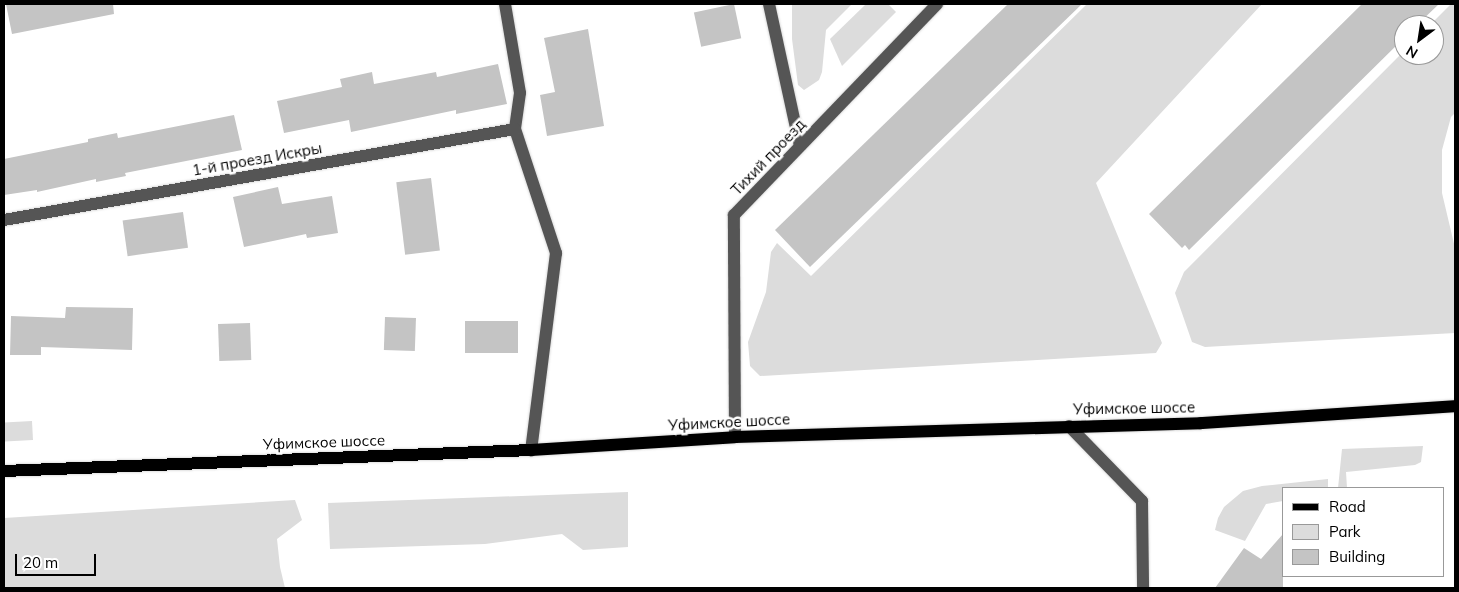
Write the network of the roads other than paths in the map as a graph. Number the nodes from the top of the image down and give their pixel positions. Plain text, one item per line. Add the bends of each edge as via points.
1 (506, 4) edge
2 (770, 4) edge
3 (937, 4) edge
4 (515, 129) junction
5 (800, 146) junction
6 (4, 220) edge
7 (1455, 406) edge
8 (1069, 426) junction
9 (735, 437) junction
10 (531, 450) junction
11 (4, 471) edge
12 (1143, 588) edge

1 - 4 street via 520,93
2 - 5 street
3 - 5 street, Тихий проезд
4 - 6 street, 1-й проезд Искры
4 - 10 street via 556,253
5 - 9 street, Тихий проезд via 734,215
7 - 8 main road, Уфимское шоссе via 1200,423
8 - 9 main road, Уфимское шоссе
8 - 12 street via 1142,500
9 - 10 main road, Уфимское шоссе
10 - 11 main road, Уфимское шоссе

